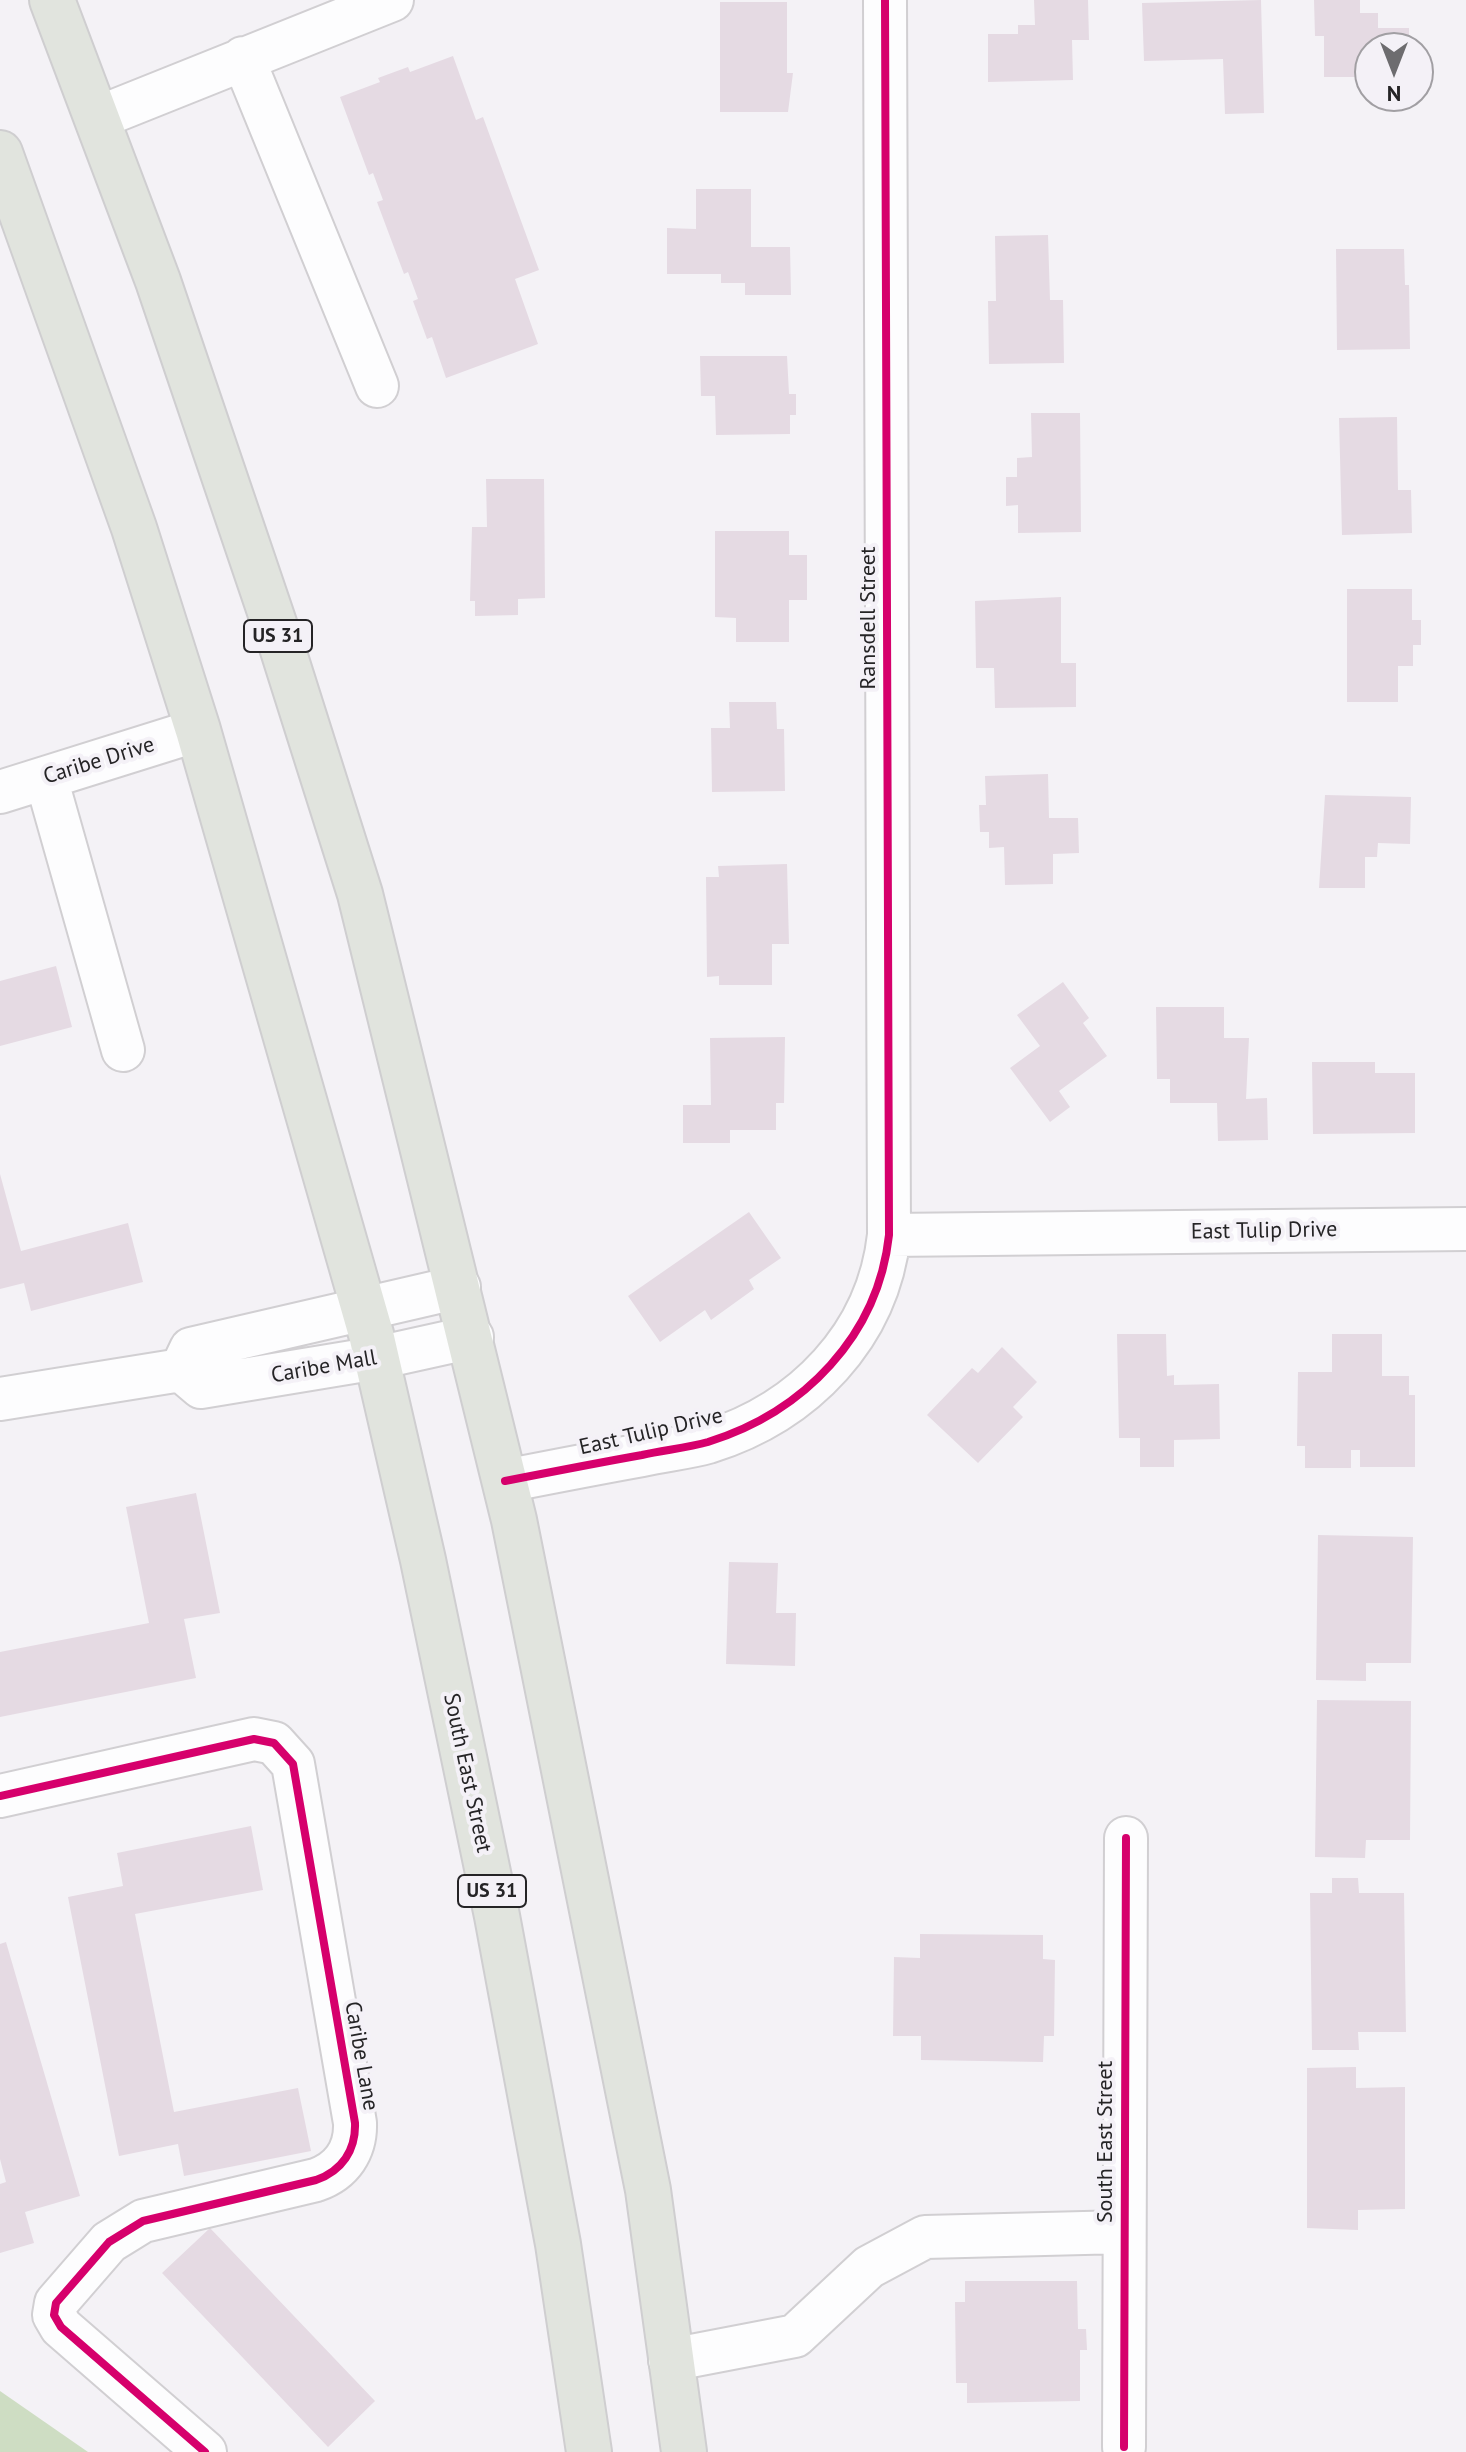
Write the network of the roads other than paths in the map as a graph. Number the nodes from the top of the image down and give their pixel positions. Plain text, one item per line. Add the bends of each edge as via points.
1 (52, 0) edge
2 (392, 0) edge
3 (885, 0) edge
4 (243, 58) junction
5 (97, 118) junction
6 (0, 153) edge
7 (377, 386) dead end
8 (198, 730) junction
9 (46, 778) junction
10 (0, 792) edge
11 (123, 1050) dead end
12 (1466, 1229) edge
13 (889, 1235) junction
14 (459, 1287) junction
15 (370, 1334) junction
16 (472, 1337) junction
17 (0, 1399) edge
18 (505, 1481) junction
19 (0, 1796) edge
20 (1126, 1838) dead end
21 (1124, 2232) junction
22 (670, 2360) junction
23 (1124, 2447) dead end
24 (205, 2452) edge
25 (589, 2452) edge
26 (684, 2452) edge

1 - 5 main road, US 31
2 - 4 street
3 - 13 street, Ransdell Street
4 - 5 street
4 - 7 street
5 - 14 main road, US 31 via 168,310 360,894
6 - 8 main road, US 31 via 134,528
8 - 9 street, Caribe Drive
8 - 15 main road, US 31
9 - 10 street, Caribe Drive
9 - 11 street
12 - 13 street, East Tulip Drive
13 - 18 street, East Tulip Drive via 878,1290 863,1324 829,1369 801,1393 740,1429 706,1442
14 - 15 street, Caribe Mall
14 - 16 main road, US 31
15 - 16 street, Caribe Mall
15 - 17 street, Caribe Mall via 201,1387 181,1370
15 - 25 main road, South East Street / US 31 via 497,1916 558,2244
16 - 18 main road, US 31
18 - 22 main road, US 31 via 648,2190
19 - 24 street, Caribe Lane via 254,1739 274,1743 293,1764 355,2123 347,2159 316,2180 150,2218 119,2233 56,2303 54,2315 61,2327
20 - 21 street, South East Street
21 - 22 street, South East Street via 925,2237 869,2267 795,2336
21 - 23 street, South East Street
22 - 26 main road, US 31

